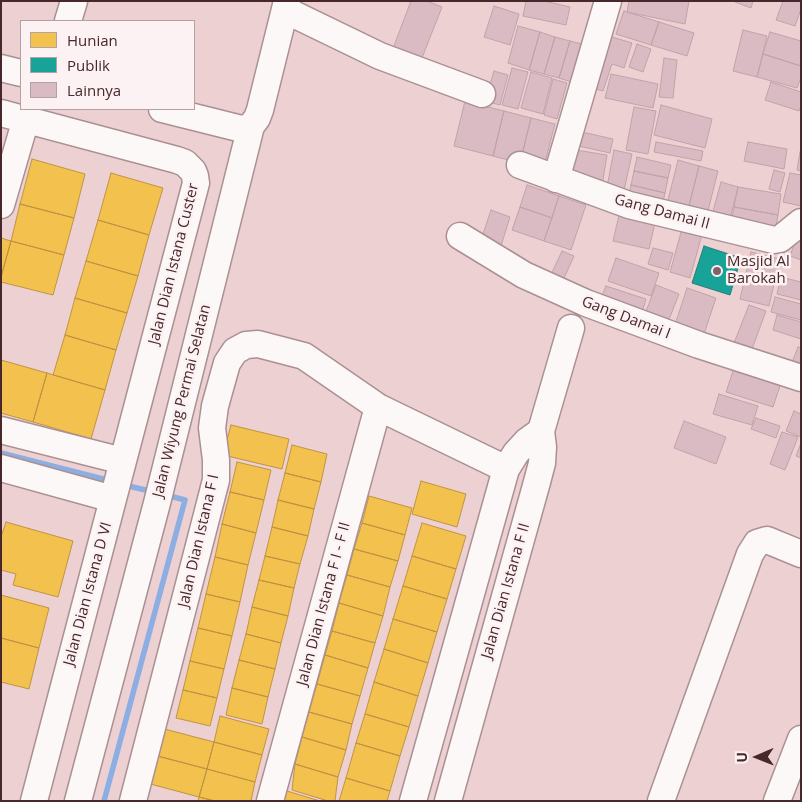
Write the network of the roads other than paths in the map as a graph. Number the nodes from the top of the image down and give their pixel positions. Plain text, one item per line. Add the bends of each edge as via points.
1 (74, 1) edge
2 (608, 1) edge
3 (286, 5) edge
4 (68, 20) edge
5 (1, 68) edge
6 (20, 73) edge
7 (482, 94) dead end
8 (166, 110) edge
9 (13, 116) edge
10 (251, 126) junction
11 (520, 165) dead end
12 (6, 176) edge
13 (556, 179) junction
14 (1, 205) edge
15 (801, 222) edge
16 (460, 236) dead end
17 (571, 328) dead end
18 (801, 378) edge
19 (378, 407) junction
20 (1, 430) edge
21 (540, 431) junction
22 (1, 468) edge
23 (506, 468) junction
24 (119, 479) junction
25 (801, 554) edge
26 (801, 739) edge
27 (34, 801) edge
28 (78, 801) edge
29 (133, 801) edge
30 (270, 801) edge
31 (413, 801) edge
32 (448, 801) edge
33 (661, 801) edge
34 (778, 801) edge

1 - 4 street
2 - 13 street
3 - 7 street via 380,56
3 - 10 street, Jalan Wiyung Permai Selatan via 260,110
5 - 6 street
8 - 10 street via 238,128
9 - 12 street, Jalan Dian Istana Custer
9 - 24 street, Jalan Dian Istana Custer via 177,160 185,163 195,176 196,183
10 - 28 street, Jalan Wiyung Permai Selatan via 157,503
11 - 13 street, Gang Damai II
12 - 14 street, Jalan Dian Istana Custer
13 - 15 street, Gang Damai II via 629,205 774,240
16 - 18 street, Gang Damai I via 524,275 586,303
17 - 21 street
19 - 23 street
19 - 29 street, Jalan Dian Istana F I via 304,356 258,344 246,345 235,351 227,363 212,428 216,480
19 - 30 street, Jalan Dian Istana F I - F II
20 - 24 street
21 - 23 street via 527,441
21 - 32 street, Jalan Dian Istana F II via 542,463
22 - 24 street
23 - 31 street
24 - 27 street, Jalan Dian Istana D VI
25 - 33 street via 767,540 757,543 750,554
26 - 34 street

